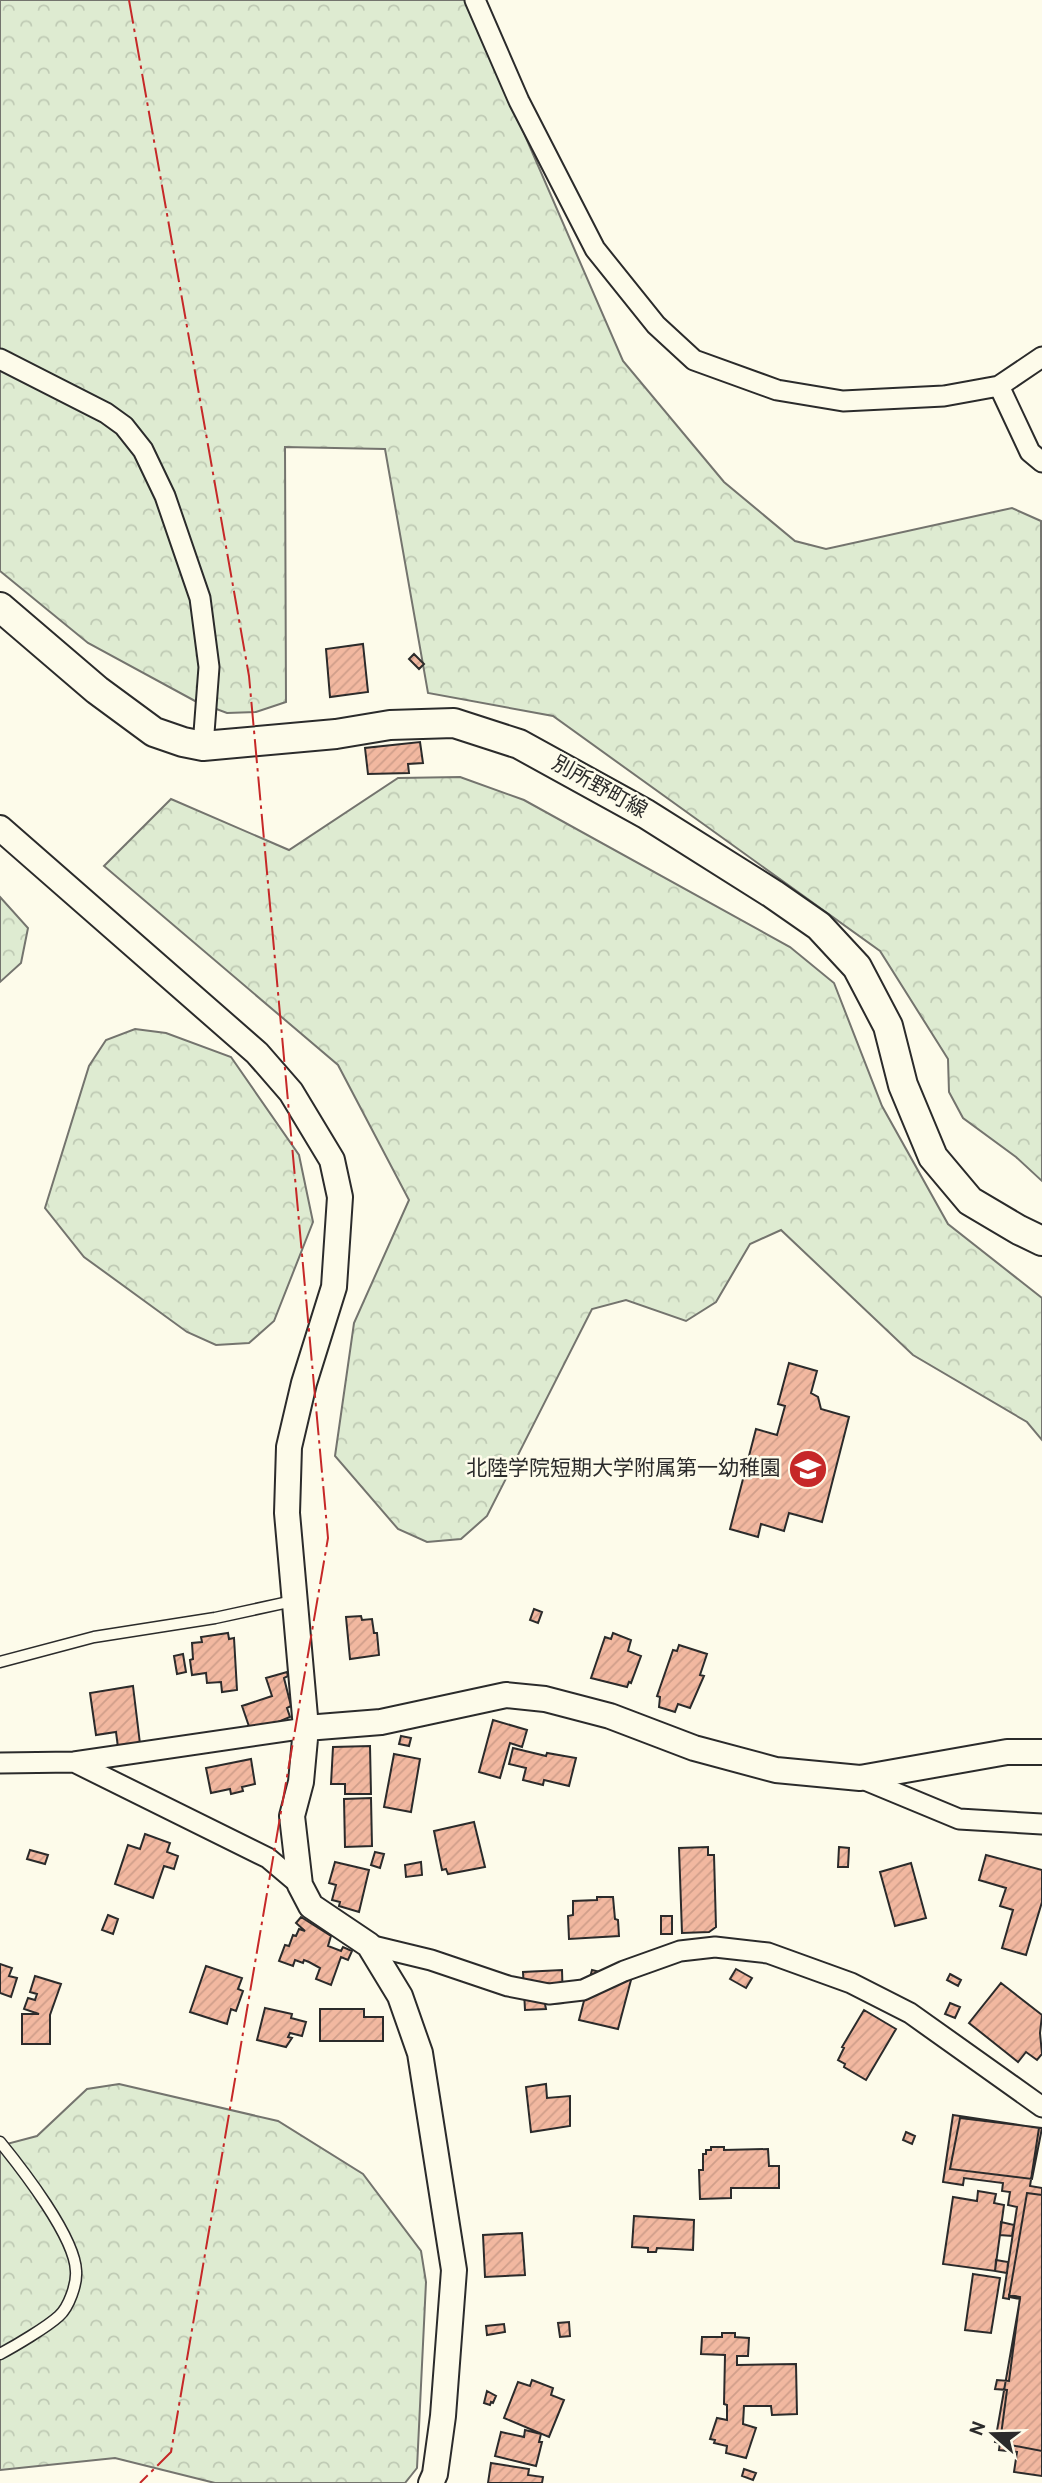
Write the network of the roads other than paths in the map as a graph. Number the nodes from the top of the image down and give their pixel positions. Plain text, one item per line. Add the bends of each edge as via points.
1 (475, 0) edge
2 (1042, 357) edge
3 (0, 359) edge
4 (999, 386) junction
5 (1042, 462) edge
6 (0, 607) edge
7 (203, 746) junction
8 (0, 828) edge
9 (1042, 1241) edge
10 (294, 1600) junction
11 (0, 1662) edge
12 (306, 1728) junction
13 (1042, 1752) edge
14 (74, 1762) junction
15 (0, 1763) edge
16 (860, 1778) junction
17 (1042, 1824) edge
18 (300, 1885) junction
19 (369, 1945) junction
20 (1042, 2106) edge
21 (0, 2142) edge
22 (0, 2354) edge
23 (431, 2483) edge

1 - 4 street via 519,101 595,249 656,325 694,360 777,390 843,401 944,396
2 - 4 street
3 - 7 street via 106,413 124,426 143,450 200,598 209,667
4 - 5 street via 1030,452
6 - 7 main road, 別所野町線 via 154,732
7 - 9 main road, 別所野町線 via 390,725 454,723 519,744 646,814 819,926 858,967 888,1026 903,1085 933,1157 970,1201
8 - 10 street via 257,1053 291,1092 332,1160 340,1197 334,1287 289,1447 287,1513
10 - 11 lane via 94,1637
10 - 12 street
12 - 14 street
12 - 16 street via 381,1722 506,1695 545,1699 610,1716 694,1748 776,1770
12 - 18 street via 301,1782 292,1816
13 - 16 street via 1007,1752
14 - 15 street
14 - 18 street via 268,1858
16 - 17 street via 959,1819
18 - 19 street via 311,1906
19 - 20 street via 549,1994 583,1990 680,1951 715,1947 768,1953 850,1983 910,2013
19 - 23 street via 400,1996 420,2053 454,2270 443,2416
21 - 22 lane via 33,2182 71,2250 76,2271 73,2290 60,2315

